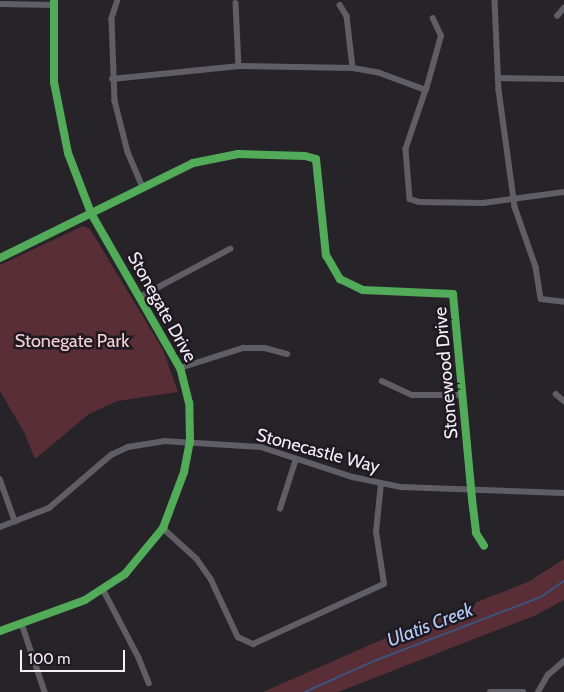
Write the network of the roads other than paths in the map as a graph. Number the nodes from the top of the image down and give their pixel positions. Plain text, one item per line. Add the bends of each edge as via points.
1 (118, 0) edge
2 (495, 0) edge
3 (54, 2) edge
4 (236, 3) dead end
5 (0, 4) edge
6 (340, 5) dead end
7 (564, 8) edge
8 (557, 16) dead end
9 (433, 18) dead end
10 (239, 66) junction
11 (353, 68) junction
12 (498, 78) junction
13 (112, 79) junction
14 (564, 79) edge
15 (426, 90) junction
16 (142, 188) junction
17 (564, 192) edge
18 (514, 199) junction
19 (91, 213) junction
20 (230, 249) dead end
21 (0, 258) edge
22 (142, 296) junction
23 (564, 302) edge
24 (287, 354) dead end
25 (180, 368) junction
26 (382, 381) dead end
27 (556, 394) dead end
28 (463, 395) junction
29 (564, 401) edge
30 (190, 442) junction
31 (296, 459) junction
32 (0, 480) edge
33 (381, 484) junction
34 (471, 491) junction
35 (564, 492) edge
36 (280, 509) dead end
37 (15, 521) junction
38 (0, 526) edge
39 (163, 528) junction
40 (484, 546) dead end
41 (103, 589) junction
42 (22, 624) junction
43 (0, 631) edge
44 (564, 660) edge
45 (149, 683) dead end
46 (45, 692) edge
47 (490, 692) edge
48 (523, 692) edge
49 (538, 692) edge

1 - 13 street via 112,19
2 - 12 street
3 - 5 street
3 - 19 street, Stonegate Drive via 54,82 60,120 75,176
4 - 10 street
6 - 11 street via 347,16
7 - 8 street
9 - 15 street via 441,36
10 - 11 street
10 - 13 street
11 - 15 street via 380,73
12 - 14 street
12 - 18 street
13 - 16 street via 119,120
15 - 18 street via 406,149 410,199 419,202 483,203
16 - 19 street, Stonewood Drive
16 - 28 street, Stonewood Drive via 193,163 223,155 305,156 316,159 326,255 340,279 363,290 453,294
17 - 18 street
18 - 23 street via 536,267 541,299
19 - 21 street, Stonewood Drive
19 - 22 street, Stonegate Drive
20 - 22 street
22 - 25 street, Stonegate Drive
24 - 25 street via 265,348 243,348
25 - 30 street, Stonegate Drive via 189,403
26 - 28 street via 412,395
27 - 29 street
28 - 34 street, Stonewood Drive
30 - 31 street, Stonecastle Way via 261,447
30 - 37 street, Stonecastle Way via 128,447 96,465 55,504
30 - 39 street, Stonegate Drive via 184,472
31 - 33 street, Stonecastle Way
31 - 36 street
32 - 37 street
33 - 34 street, Stonecastle Way
33 - 39 street via 376,532 384,584 253,644 238,637 211,579 197,558
34 - 35 street, Stonecastle Way
34 - 40 street, Stonewood Drive via 476,533
37 - 38 street, Stonecastle Way
39 - 41 street, Stonegate Drive via 125,574
41 - 42 street, Stonegate Drive via 76,604
41 - 45 street via 140,658
42 - 43 street, Stonegate Drive
42 - 46 street
44 - 49 street via 548,675
47 - 48 street

